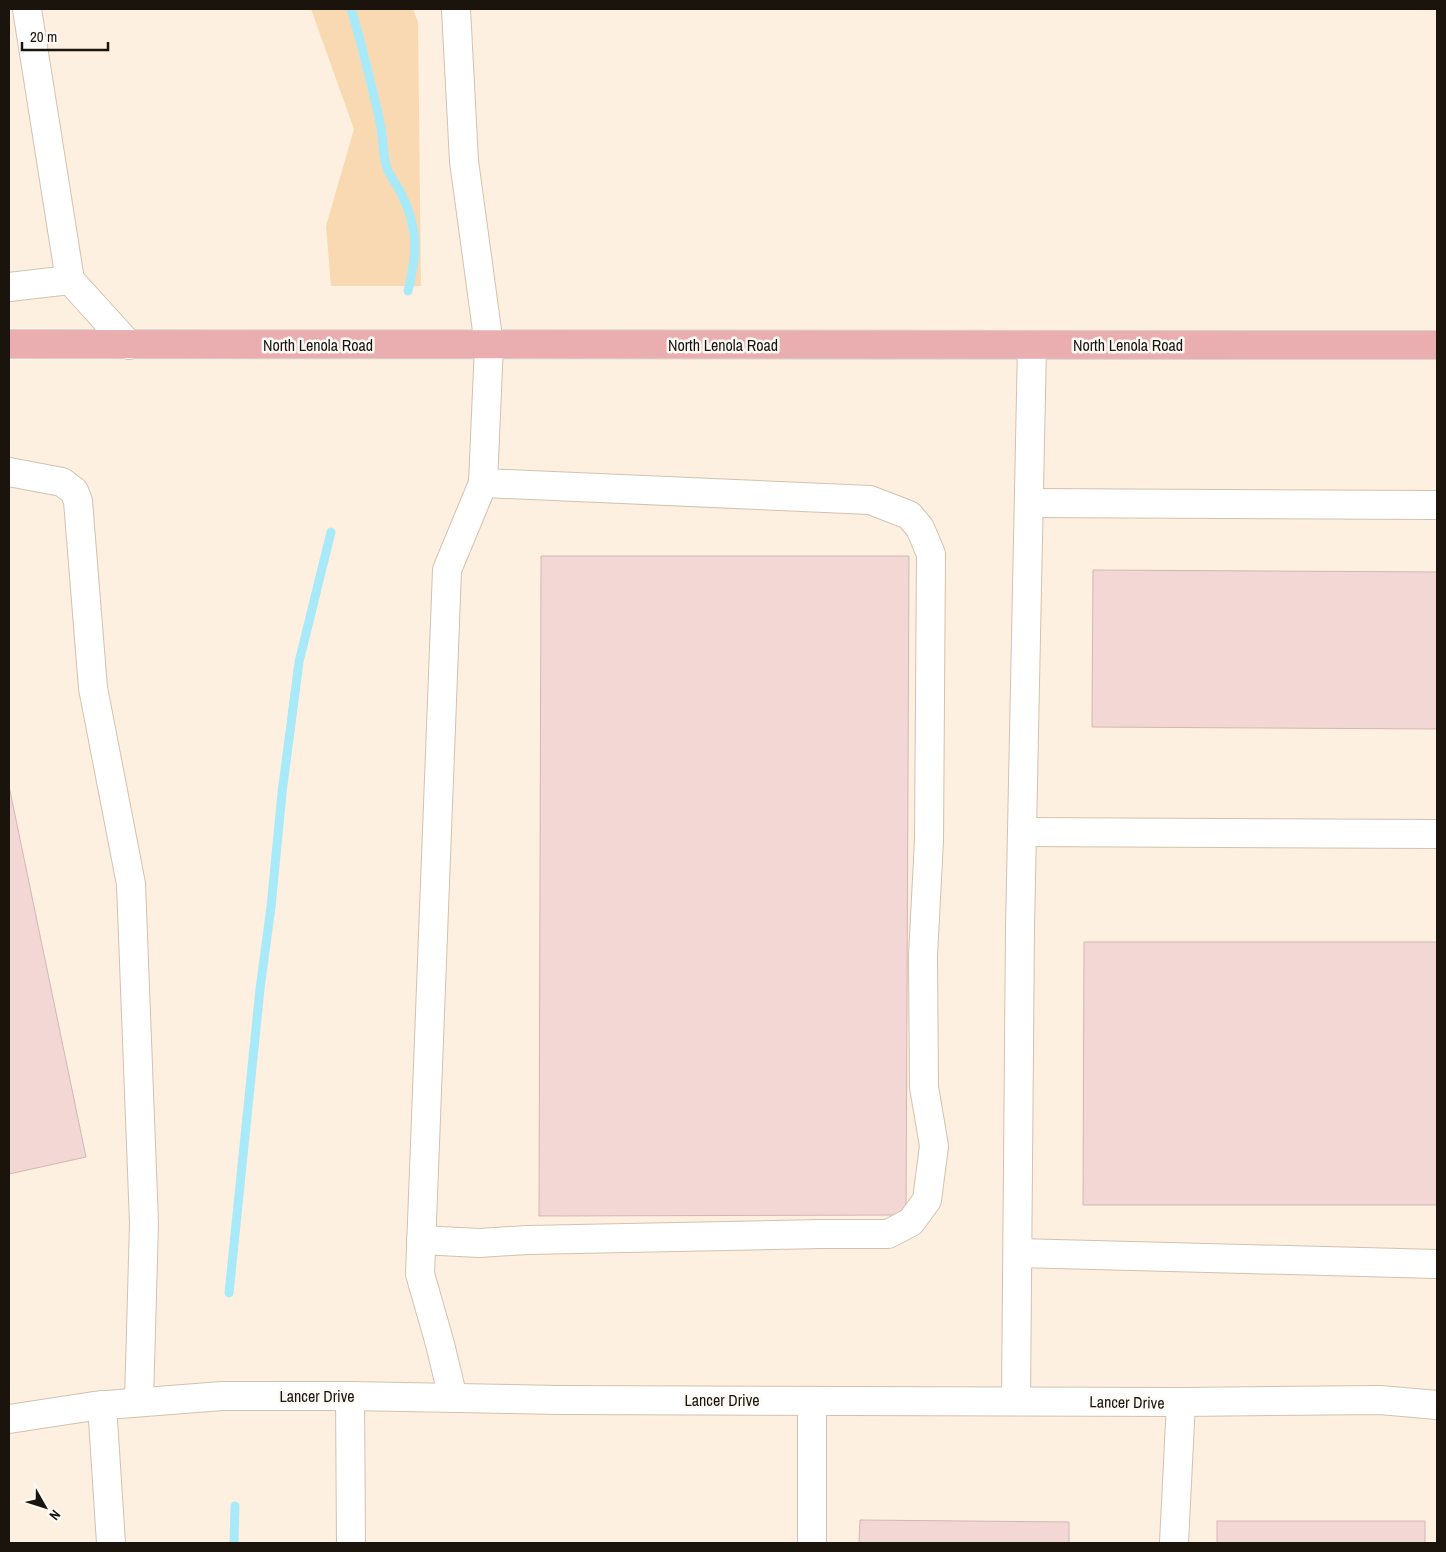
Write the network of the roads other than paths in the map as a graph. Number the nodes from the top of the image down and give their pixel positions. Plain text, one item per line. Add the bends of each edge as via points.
1 (27, 9) edge
2 (456, 9) edge
3 (70, 280) junction
4 (9, 287) edge
5 (9, 344) edge
6 (129, 345) junction
7 (1032, 345) junction
8 (1437, 345) edge
9 (489, 346) junction
10 (9, 472) edge
11 (484, 482) junction
12 (1029, 503) junction
13 (1437, 505) edge
14 (1022, 832) junction
15 (1437, 834) edge
16 (422, 1240) junction
17 (1018, 1253) junction
18 (1437, 1264) edge
19 (350, 1396) junction
20 (452, 1398) junction
21 (812, 1401) junction
22 (1016, 1401) junction
23 (139, 1402) junction
24 (1181, 1402) junction
25 (1437, 1404) edge
26 (102, 1405) junction
27 (9, 1419) edge
28 (111, 1543) edge
29 (351, 1543) edge
30 (812, 1543) edge
31 (1174, 1543) edge

1 - 3 street
2 - 9 street via 464,161
3 - 4 street
3 - 6 street
5 - 6 main road, North Lenola Road
6 - 9 main road, North Lenola Road
7 - 8 main road, North Lenola Road
7 - 9 main road, North Lenola Road
7 - 12 street
9 - 11 street
10 - 23 street via 62,482 74,491 78,502 93,688 131,884 144,1224
11 - 16 street via 446,570
11 - 16 street via 870,500 909,514 920,528 931,554 929,840 923,956 924,1087 934,1146 927,1200 911,1222 888,1234 479,1243
12 - 13 street
12 - 14 street
14 - 15 street
14 - 17 street
16 - 20 street via 420,1274
17 - 18 street
17 - 22 street
19 - 20 street, Lancer Drive
19 - 23 street, Lancer Drive via 222,1396
19 - 29 street
20 - 21 street, Lancer Drive
21 - 22 street, Lancer Drive
21 - 30 street
22 - 24 street, Lancer Drive
23 - 26 street, Lancer Drive
24 - 25 street, Lancer Drive via 1380,1400
24 - 31 street
26 - 27 street, Lancer Drive
26 - 28 street

